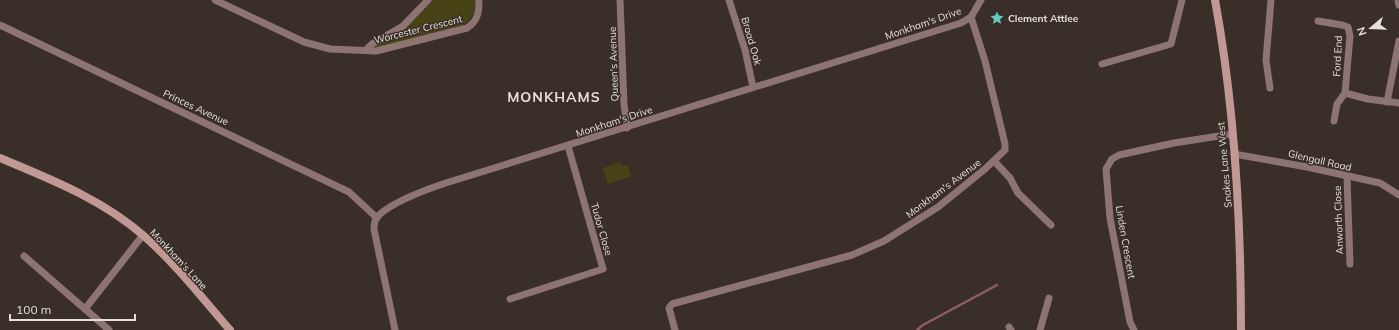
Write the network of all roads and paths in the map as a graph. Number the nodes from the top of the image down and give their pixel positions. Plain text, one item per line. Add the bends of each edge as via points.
1 (215, 0) edge
2 (428, 0) edge
3 (479, 0) edge
4 (620, 0) edge
5 (728, 0) edge
6 (981, 0) edge
7 (1182, 0) edge
8 (1215, 0) edge
9 (1271, 0) edge
10 (1398, 0) edge
11 (1399, 5) edge
12 (971, 17) junction
13 (1318, 21) dead end
14 (0, 25) edge
15 (1399, 42) edge
16 (366, 50) junction
17 (1102, 64) dead end
18 (753, 87) junction
19 (1270, 88) dead end
20 (1345, 93) junction
21 (1386, 102) junction
22 (1399, 103) edge
23 (1334, 121) dead end
24 (627, 128) junction
25 (1232, 134) junction
26 (568, 146) junction
27 (1234, 154) junction
28 (0, 158) edge
29 (994, 161) junction
30 (1347, 177) junction
31 (1399, 195) edge
32 (377, 218) junction
33 (1051, 225) dead end
34 (143, 235) junction
35 (24, 256) dead end
36 (1350, 264) dead end
37 (1049, 298) dead end
38 (510, 299) dead end
39 (85, 309) junction
40 (109, 330) edge
41 (230, 330) edge
42 (396, 330) edge
43 (675, 330) edge
44 (1040, 330) edge
45 (1134, 330) edge
46 (1241, 330) edge

1 - 16 street, Worcester Crescent via 304,42 330,49
2 - 16 street, Worcester Crescent via 403,26
3 - 16 street, Worcester Crescent via 477,18 467,28 382,49
4 - 24 street, Queen's Avenue
5 - 18 street, Broad Oak via 745,50
6 - 12 street
7 - 17 street via 1171,44
8 - 25 street, Snakes Lane West
9 - 19 street via 1266,60
10 - 11 street
12 - 18 street, Monkham's Drive via 961,23
12 - 29 street, Monkham's Avenue via 1006,144 1005,150
13 - 20 street, Ford End via 1348,27 1350,36
14 - 32 street, Princes Avenue via 348,192
15 - 21 street
18 - 24 street, Monkham's Drive
20 - 21 street
20 - 23 street, Ford End via 1337,104
21 - 22 street
24 - 26 street, Monkham's Drive
25 - 27 street, Snakes Lane West
25 - 45 street, Linden Crescent via 1125,154 1112,159 1106,169 1110,218 1130,322
26 - 32 street, Monkham's Drive via 430,188
26 - 38 street, Tudor Close via 603,269
27 - 30 street, Glengall Road via 1307,166
27 - 46 street, Snakes Lane West via 1239,226
28 - 34 street, Monkham's Lane via 75,190 109,210
29 - 33 street via 1010,178 1018,193
29 - 43 street, Monkham's Avenue via 938,207 884,241 852,255 670,306
30 - 31 street, Glengall Road via 1380,183
30 - 36 street, Anworth Close
32 - 42 street via 374,229
34 - 39 street
34 - 41 street, Monkham's Lane via 167,258
35 - 39 street
37 - 44 street
39 - 40 street

